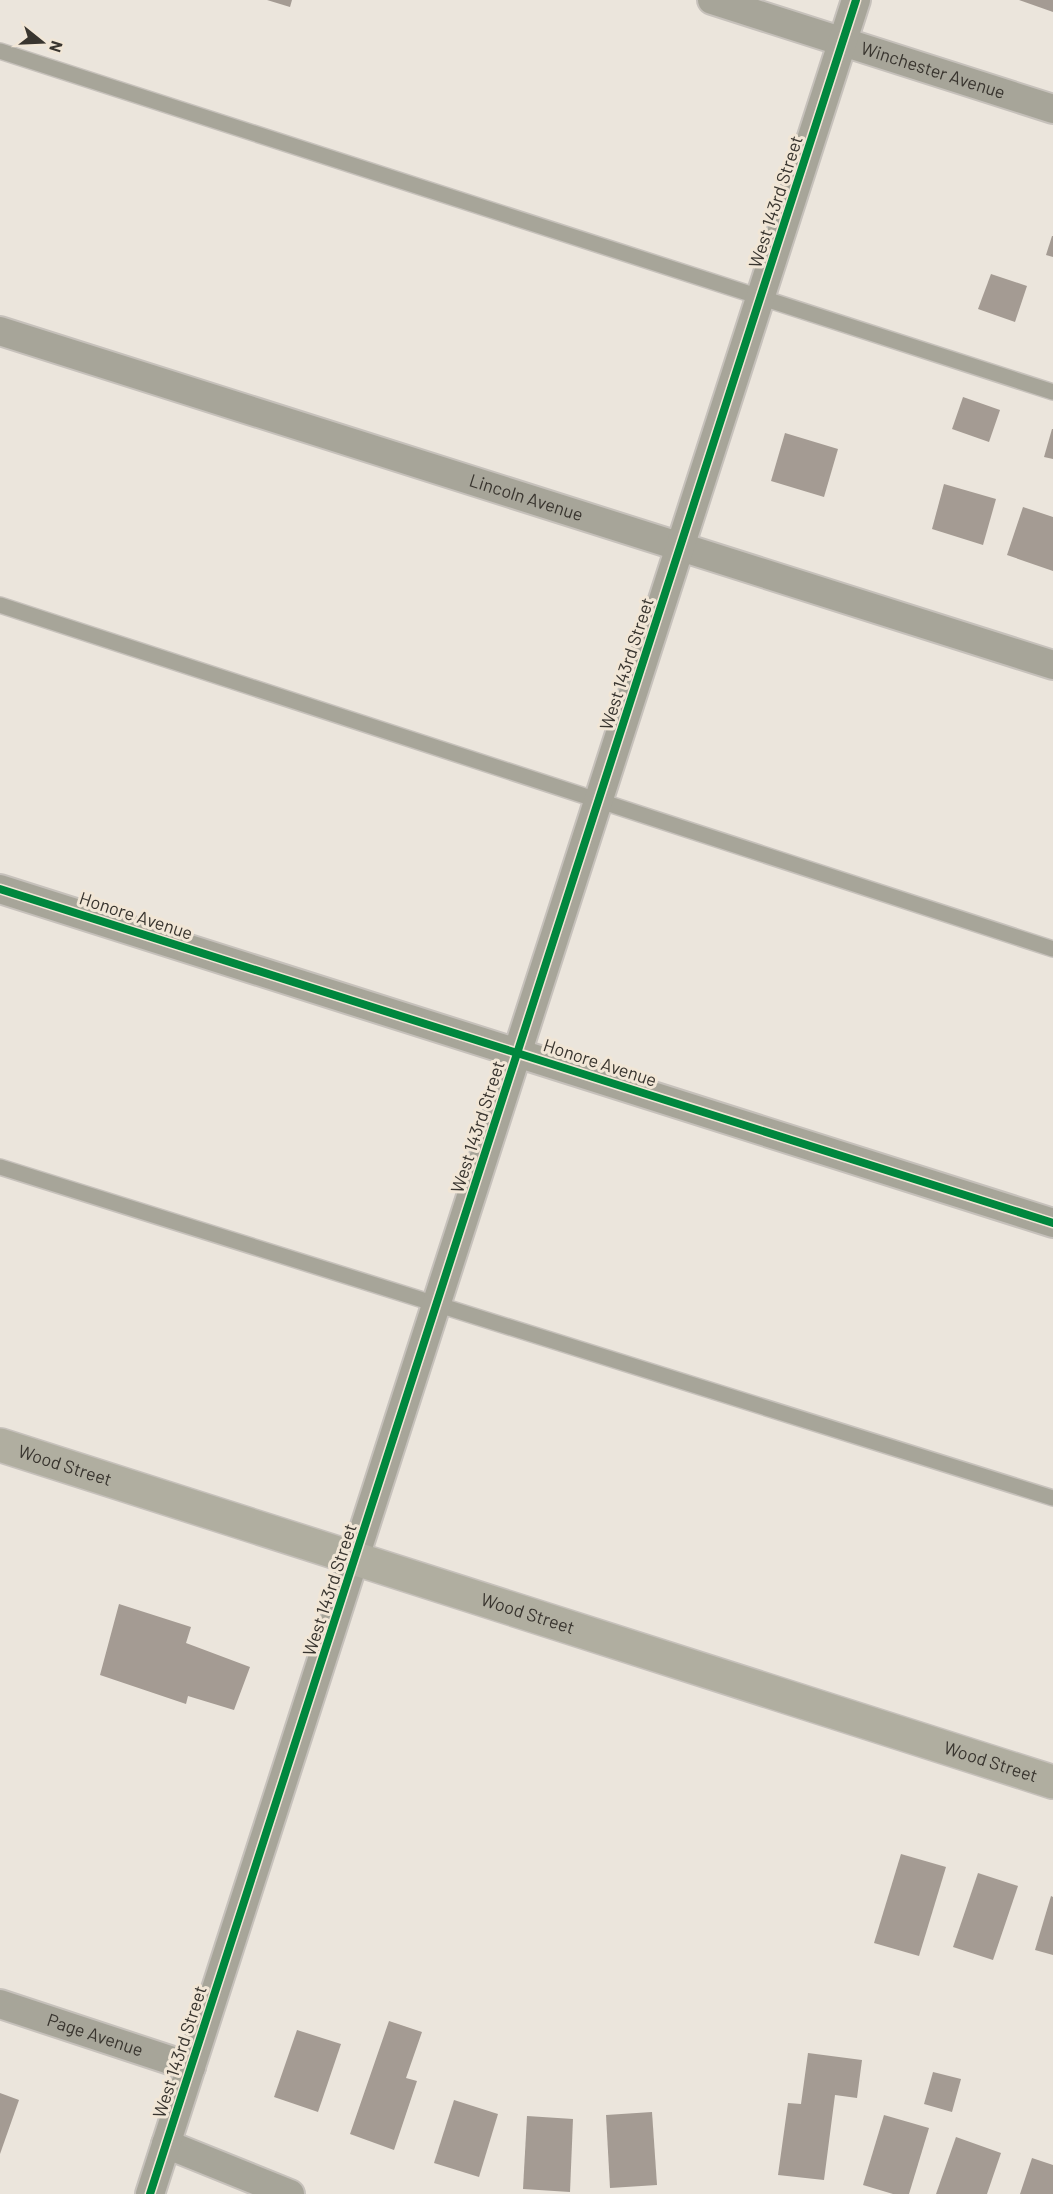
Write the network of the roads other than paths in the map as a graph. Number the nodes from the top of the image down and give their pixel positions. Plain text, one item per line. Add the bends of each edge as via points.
1 (712, 0) edge
2 (856, 0) edge
3 (843, 42) junction
4 (0, 51) edge
5 (1053, 110) edge
6 (761, 297) junction
7 (0, 331) edge
8 (1053, 392) edge
9 (681, 545) junction
10 (0, 605) edge
11 (1053, 665) edge
12 (599, 800) junction
13 (0, 889) edge
14 (1053, 949) edge
15 (518, 1052) junction
16 (0, 1167) edge
17 (1053, 1223) edge
18 (437, 1304) junction
19 (0, 1445) edge
20 (1053, 1498) edge
21 (355, 1559) junction
22 (1053, 1782) edge
23 (0, 2004) edge
24 (191, 2067) junction
25 (166, 2144) junction
26 (150, 2194) edge
27 (290, 2194) edge

1 - 3 street, Winchester Avenue
2 - 3 street, West 143rd Street
3 - 5 street, Winchester Avenue
3 - 6 street, West 143rd Street
4 - 6 lane
6 - 8 lane
6 - 9 street, West 143rd Street
7 - 9 street, Lincoln Avenue
9 - 11 street, Lincoln Avenue
9 - 12 street, West 143rd Street
10 - 12 lane
12 - 14 lane
12 - 15 street, West 143rd Street
13 - 15 street, Honore Avenue
15 - 17 street, Honore Avenue
15 - 18 street, West 143rd Street
16 - 18 lane
18 - 20 lane
18 - 21 street, West 143rd Street
19 - 21 main road, Wood Street
21 - 22 main road, Wood Street
21 - 24 street, West 143rd Street
23 - 24 street, Page Avenue
24 - 25 street, West 143rd Street
25 - 26 street, West 143rd Street
25 - 27 street

